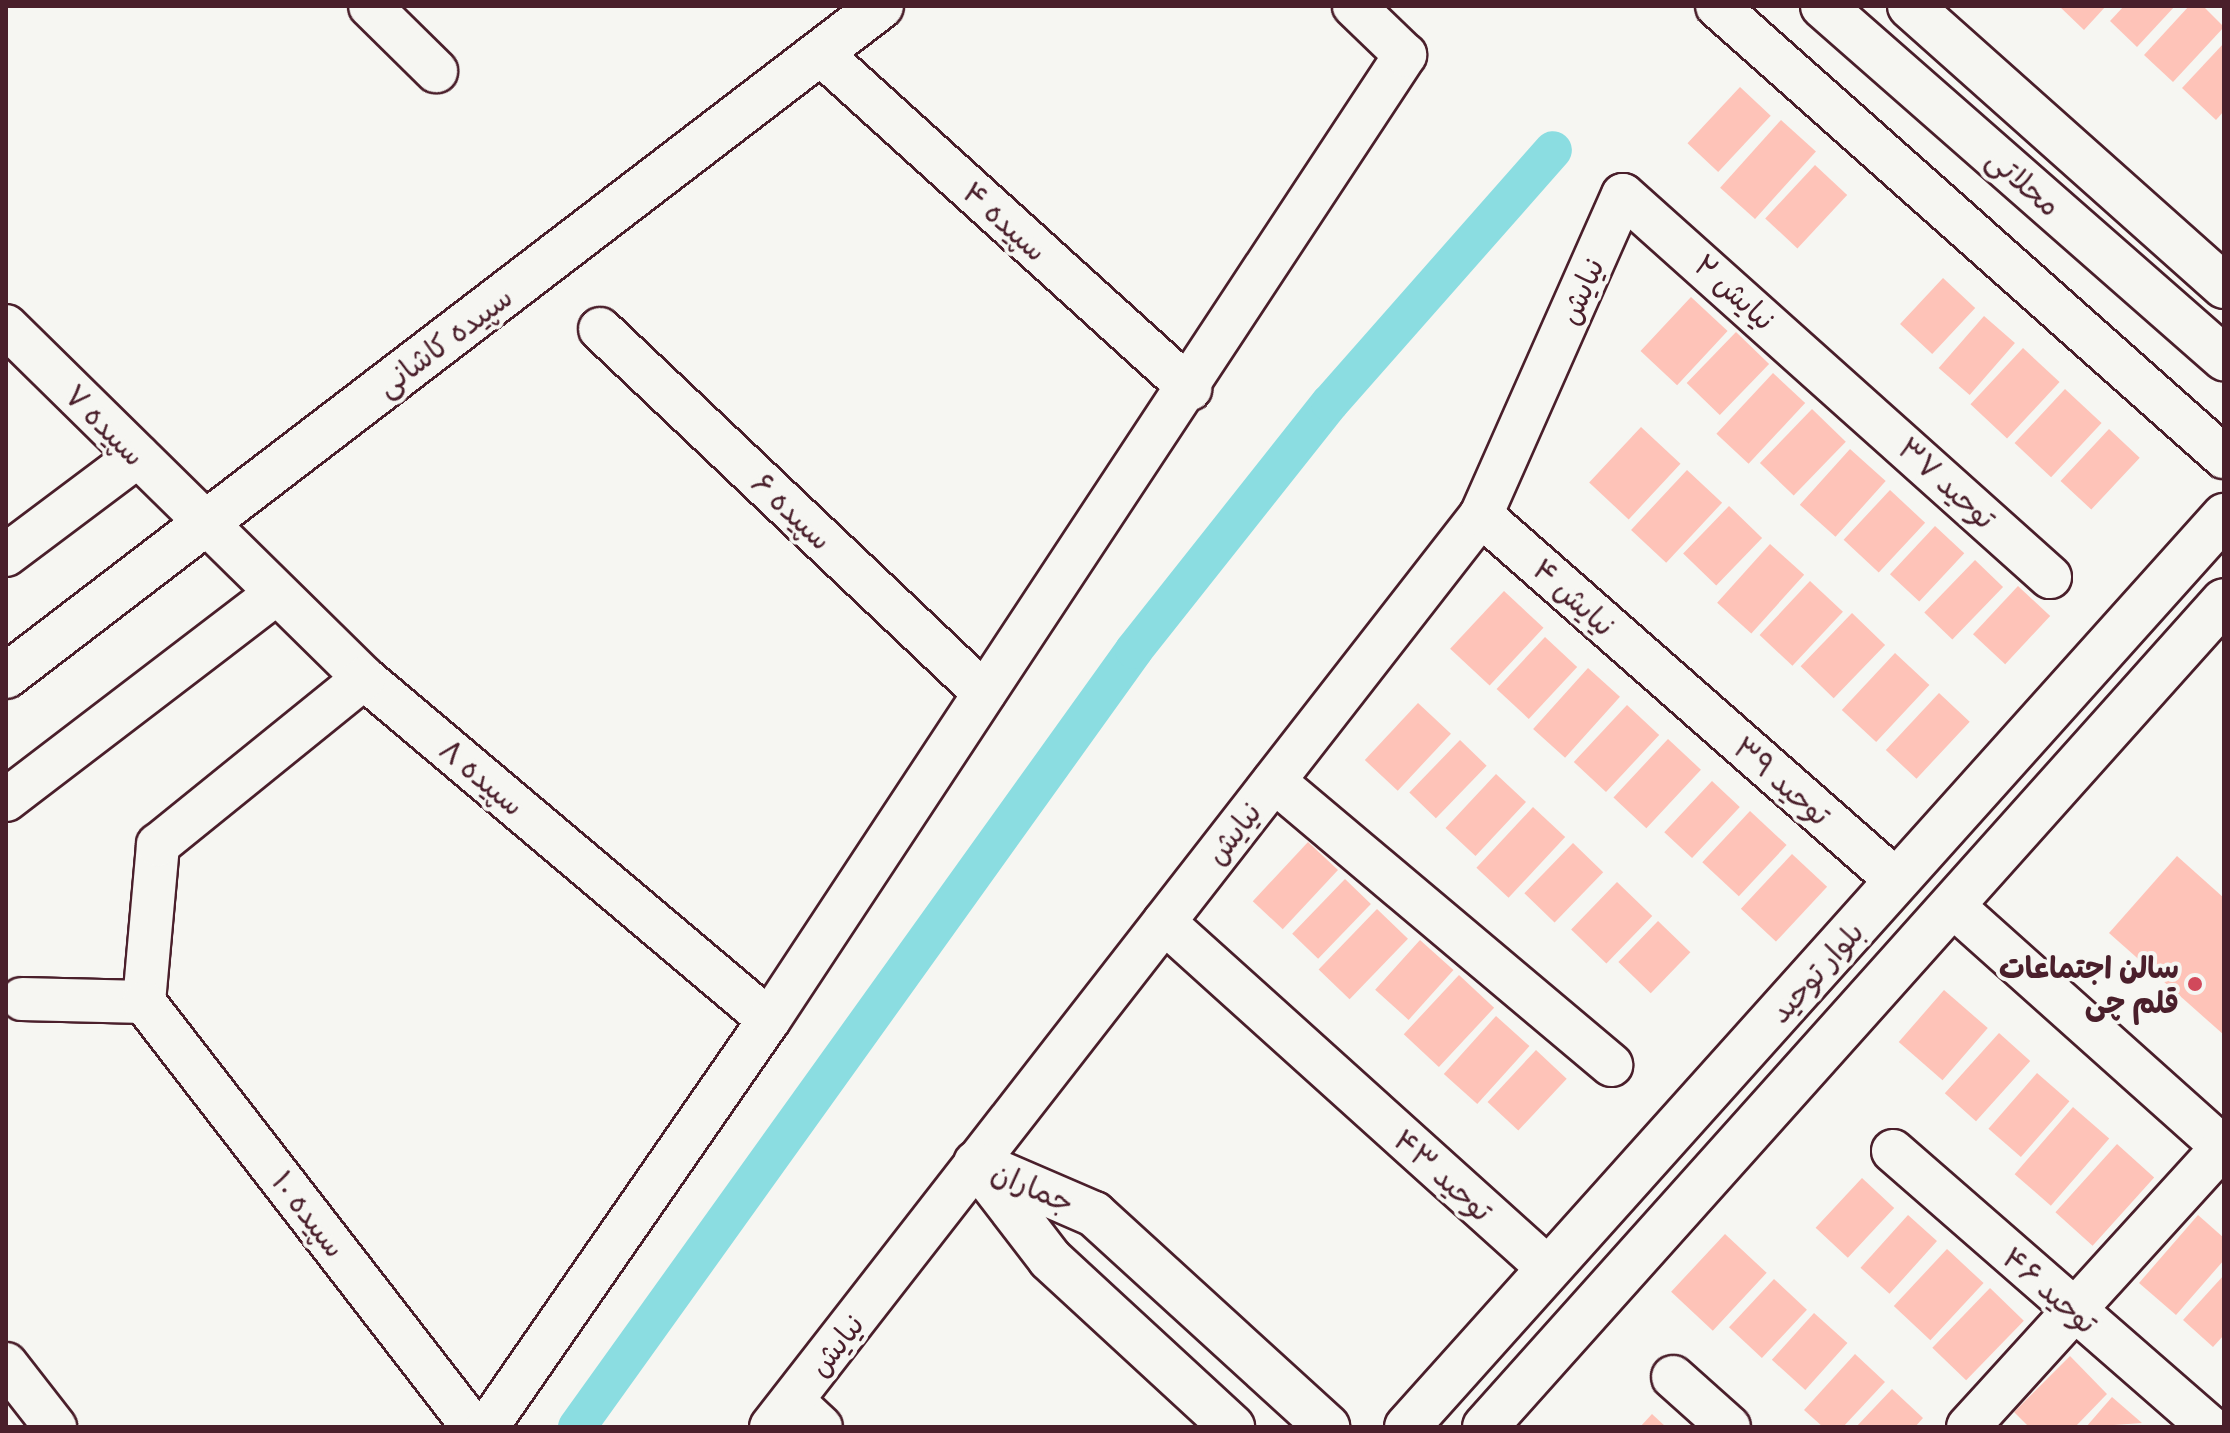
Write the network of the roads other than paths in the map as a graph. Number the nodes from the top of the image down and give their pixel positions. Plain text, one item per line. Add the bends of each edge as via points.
1 (370, 6) edge
2 (881, 6) edge
3 (1354, 6) edge
4 (1717, 6) edge
5 (1823, 6) edge
6 (1910, 6) edge
7 (820, 53) junction
8 (436, 71) dead end
9 (1623, 195) joint
10 (2224, 286) edge
11 (600, 329) dead end
12 (11, 341) edge
13 (2224, 358) edge
14 (1190, 389) junction
15 (1845, 389) joint
16 (138, 456) junction
17 (2224, 457) edge
18 (1481, 515) junction
19 (2224, 516) edge
20 (202, 526) junction
21 (6, 555) edge
22 (2050, 577) dead end
23 (275, 594) junction
24 (2224, 601) edge
25 (6, 676) edge
26 (364, 678) junction
27 (1667, 680) joint
28 (984, 693) junction
29 (1274, 781) junction
30 (6, 800) edge
31 (1897, 881) junction
32 (1952, 905) junction
33 (1164, 922) junction
34 (22, 999) dead end
35 (144, 1002) junction
36 (769, 1020) junction
37 (1611, 1065) dead end
38 (2223, 1147) edge
39 (1893, 1151) dead end
40 (976, 1163) junction
41 (1549, 1269) junction
42 (2073, 1311) junction
43 (6, 1364) edge
44 (1673, 1377) dead end
45 (795, 1418) edge
46 (55, 1427) edge
47 (473, 1427) edge
48 (487, 1427) edge
49 (1232, 1427) edge
50 (1327, 1427) edge
51 (1407, 1427) edge
52 (1485, 1427) edge
53 (1729, 1427) edge
54 (1968, 1427) edge
55 (2209, 1427) edge

1 - 8 street
2 - 7 street, سپیده کاشانی
3 - 14 street via 1405,55
4 - 17 street
5 - 13 street, محلاتی
6 - 10 street, محلاتی
7 - 14 street, سپیده ۴
7 - 20 street, سپیده کاشانی
9 - 15 street, نیایش ۲
9 - 18 street, نیایش
11 - 28 street, سپیده ۶
12 - 16 street, سپیده ۷
14 - 28 street
15 - 22 street, توحید ۳۷
16 - 20 street, سپیده ۷
16 - 21 street
18 - 27 street, نیایش ۴
18 - 29 street, نیایش
19 - 31 street, بلوار توحید
20 - 23 street, سپیده ۸
20 - 25 street, سپیده کاشانی
23 - 26 street, سپیده ۸
23 - 30 street
24 - 32 street, بلوار توحید
26 - 35 street via 158,845
26 - 36 street, سپیده ۸
27 - 31 street, توحید ۳۹
28 - 36 street
29 - 33 street, نیایش
29 - 37 street
31 - 41 street, بلوار توحید
32 - 38 street
32 - 52 street, بلوار توحید
33 - 40 street, نیایش
33 - 41 street, توحید ۴۳
34 - 35 street
35 - 47 street, سپیده ۱۰
36 - 48 street
38 - 42 street
39 - 42 street, توحید ۴۶
40 - 45 street, نیایش
40 - 49 street, جماران via 1050,1259
40 - 50 street, جماران via 1094,1214
41 - 51 street, بلوار توحید
42 - 54 street
42 - 55 street, توحید ۴۶
43 - 46 street
44 - 53 street

